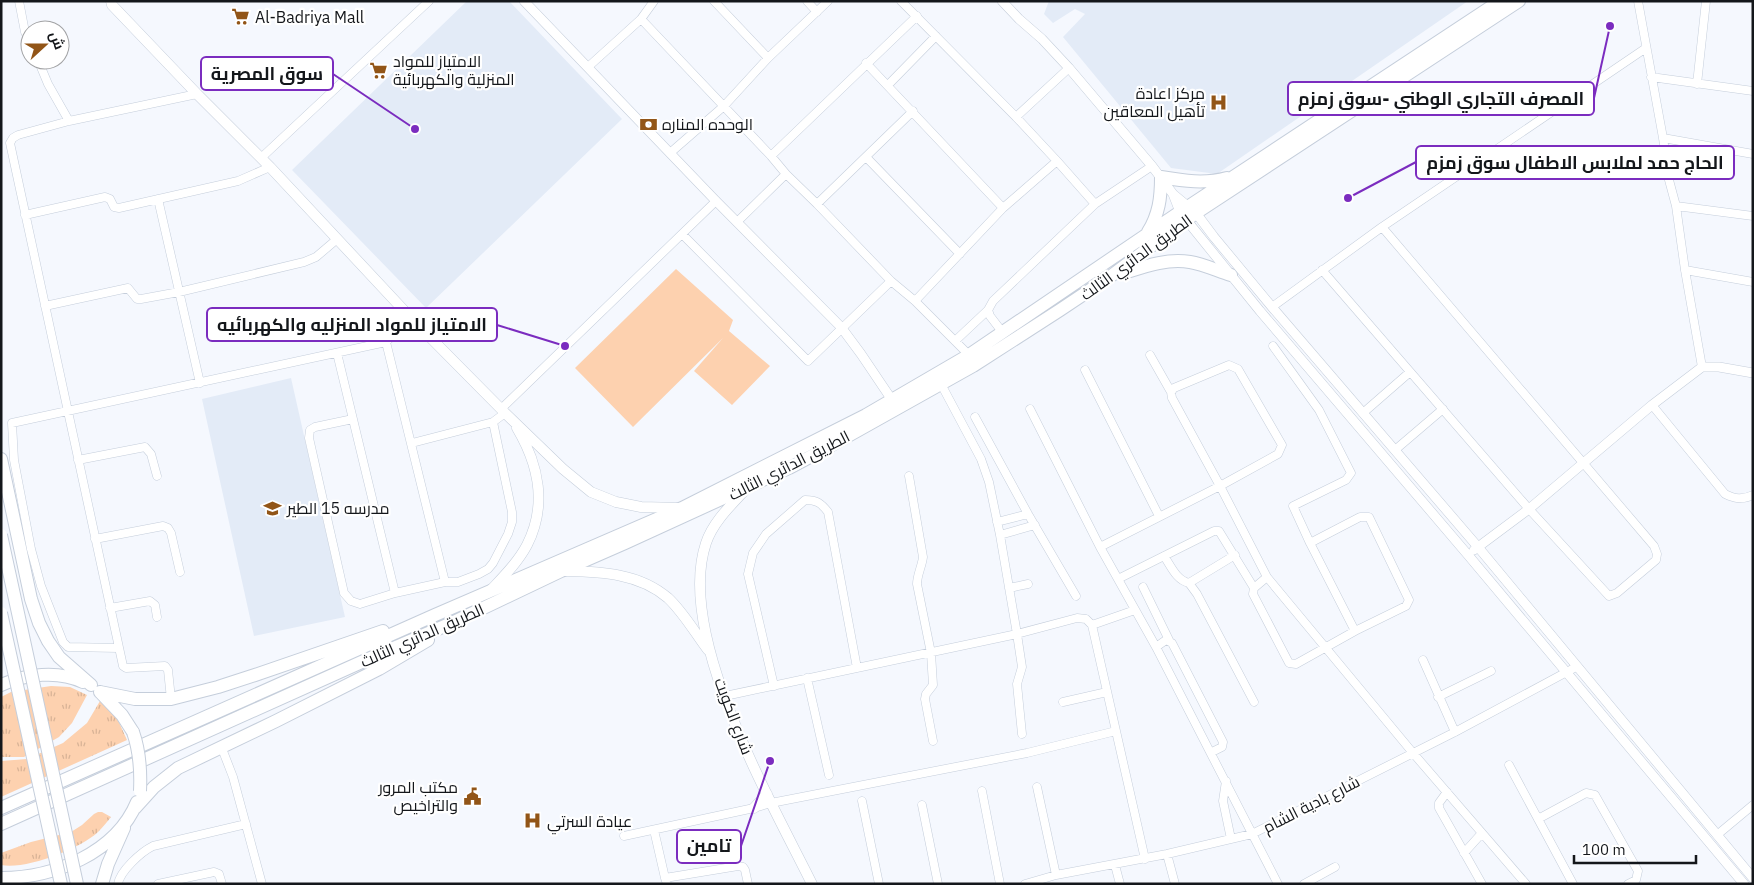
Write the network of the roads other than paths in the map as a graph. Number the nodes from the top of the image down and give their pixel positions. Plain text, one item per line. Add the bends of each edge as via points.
1 (19, 1) edge
2 (429, 1) edge
3 (524, 1) edge
4 (654, 1) edge
5 (714, 1) edge
6 (807, 1) edge
7 (828, 1) edge
8 (901, 1) edge
9 (1002, 1) edge
10 (1500, 1) edge
11 (1519, 1) edge
12 (1638, 1) edge
13 (1706, 1) edge
14 (109, 2) edge
15 (817, 12) junction
16 (916, 16) junction
17 (640, 19) junction
18 (23, 20) edge
19 (936, 36) junction
20 (1646, 48) junction
21 (768, 58) junction
22 (866, 63) junction
23 (588, 67) junction
24 (1069, 68) junction
25 (42, 70) edge
26 (1651, 77) junction
27 (1697, 84) junction
28 (888, 85) junction
29 (1753, 92) edge
30 (197, 94) junction
31 (724, 106) junction
32 (913, 111) junction
33 (1016, 117) junction
34 (69, 121) junction
35 (1663, 138) junction
36 (670, 153) junction
37 (1753, 154) edge
38 (771, 156) junction
39 (866, 157) junction
40 (261, 158) junction
41 (1057, 161) junction
42 (1152, 166) junction
43 (270, 167) junction
44 (786, 174) junction
45 (1235, 176) junction
46 (1161, 177) junction
47 (158, 199) junction
48 (716, 201) junction
49 (817, 204) junction
50 (1095, 204) junction
51 (1676, 206) junction
52 (1003, 208) junction
53 (1188, 213) junction
54 (25, 214) junction
55 (1753, 216) edge
56 (737, 222) junction
57 (1382, 227) junction
58 (682, 234) junction
59 (1145, 236) junction
60 (336, 240) junction
61 (960, 254) junction
62 (1322, 270) junction
63 (1685, 270) junction
64 (1231, 275) junction
65 (1111, 276) junction
66 (891, 280) junction
67 (1753, 282) edge
68 (179, 292) junction
69 (915, 301) junction
70 (45, 306) junction
71 (1272, 307) junction
72 (988, 310) junction
73 (411, 318) junction
74 (841, 327) junction
75 (1003, 333) junction
76 (955, 341) junction
77 (386, 342) junction
78 (1273, 346) dead end
79 (337, 353) junction
80 (969, 355) junction
81 (1150, 355) dead end
82 (1702, 367) junction
83 (1085, 370) dead end
84 (1410, 372) junction
85 (1753, 373) edge
86 (200, 384) junction
87 (942, 384) junction
88 (1171, 392) junction
89 (892, 400) junction
90 (1652, 405) junction
91 (1030, 409) dead end
92 (1443, 409) junction
93 (503, 411) junction
94 (67, 412) junction
95 (1363, 413) junction
96 (975, 417) dead end
97 (353, 419) junction
98 (513, 421) junction
99 (493, 422) junction
100 (412, 443) junction
101 (1395, 450) junction
102 (1, 459) edge
103 (78, 460) junction
104 (1582, 463) junction
105 (157, 476) dead end
106 (909, 476) dead end
107 (750, 485) junction
108 (1220, 486) junction
109 (1753, 495) edge
110 (682, 508) junction
111 (1529, 509) junction
112 (1028, 514) junction
113 (1160, 516) junction
114 (998, 522) junction
115 (1035, 526) junction
116 (1, 535) edge
117 (1000, 535) junction
118 (95, 539) junction
119 (1310, 543) junction
120 (1100, 547) junction
121 (1478, 548) junction
122 (1234, 555) junction
123 (1468, 555) junction
124 (1164, 556) junction
125 (561, 571) junction
126 (180, 572) dead end
127 (1267, 577) junction
128 (1118, 579) junction
129 (445, 582) junction
130 (1189, 583) junction
131 (1028, 584) dead end
132 (1143, 587) dead end
133 (1009, 588) junction
134 (1254, 588) junction
135 (490, 591) junction
136 (395, 594) junction
137 (1076, 596) dead end
138 (110, 608) junction
139 (1135, 610) junction
140 (1, 613) edge
141 (435, 615) junction
142 (157, 617) dead end
143 (454, 622) junction
144 (1092, 625) junction
145 (1355, 631) junction
146 (1017, 634) junction
147 (1169, 640) junction
148 (1156, 647) junction
149 (118, 648) junction
150 (1326, 649) junction
151 (931, 653) junction
152 (711, 655) junction
153 (1423, 660) dead end
154 (1576, 667) junction
155 (857, 668) junction
156 (1491, 671) dead end
157 (1566, 673) junction
158 (806, 678) junction
159 (1, 685) edge
160 (774, 686) junction
161 (96, 689) junction
162 (1107, 692) junction
163 (725, 696) junction
164 (1438, 697) junction
165 (172, 698) junction
166 (1063, 702) dead end
167 (1254, 702) dead end
168 (1116, 731) junction
169 (1455, 732) junction
170 (1022, 734) dead end
171 (933, 741) dead end
172 (221, 746) junction
173 (1212, 752) junction
174 (1413, 753) junction
175 (1650, 755) junction
176 (1642, 762) junction
177 (1509, 765) dead end
178 (829, 775) dead end
179 (1226, 781) junction
180 (1037, 787) dead end
181 (982, 791) dead end
182 (1447, 792) junction
183 (769, 798) junction
184 (862, 801) dead end
185 (1753, 804) edge
186 (922, 805) dead end
187 (1, 808) edge
188 (754, 808) joint
189 (132, 813) junction
190 (1538, 819) junction
191 (1, 824) edge
192 (246, 824) junction
193 (654, 830) junction
194 (1482, 832) junction
195 (1252, 834) junction
196 (1717, 835) junction
197 (624, 836) dead end
198 (1231, 839) junction
199 (1464, 853) junction
200 (1167, 854) junction
201 (1145, 859) junction
202 (1115, 865) junction
203 (1335, 867) dead end
204 (1056, 875) junction
205 (1, 878) edge
206 (1753, 878) edge
207 (666, 881) edge
208 (61, 884) edge
209 (77, 884) edge
210 (102, 884) edge
211 (118, 884) edge
212 (158, 884) edge
213 (222, 884) edge
214 (262, 884) edge
215 (748, 884) edge
216 (812, 884) edge
217 (879, 884) edge
218 (938, 884) edge
219 (1000, 884) edge
220 (1025, 884) edge
221 (1120, 884) edge
222 (1175, 884) edge
223 (1278, 884) edge
224 (1304, 884) edge
225 (1482, 884) edge
226 (1526, 884) edge
227 (1574, 884) edge
228 (1628, 884) edge
229 (1744, 884) edge

1 - 18 street
2 - 40 street
3 - 23 street
4 - 17 street
5 - 21 street
6 - 15 street
7 - 15 street
8 - 16 street
9 - 24 street
10 - 45 highway, الطريق الدائري الثالث
11 - 53 highway, الطريق الدائري الثالث
12 - 20 street
13 - 27 street
14 - 30 main road
15 - 21 street
16 - 19 street
16 - 22 street
17 - 23 street
17 - 31 street
19 - 28 street
19 - 33 street
20 - 26 street
20 - 57 street
21 - 31 street
22 - 28 street
22 - 38 street
23 - 36 street
24 - 33 street
24 - 42 street
25 - 34 street
26 - 27 street
26 - 35 street
27 - 29 street
28 - 32 street
30 - 34 street
30 - 40 main road
31 - 36 street
31 - 38 street
32 - 39 street
32 - 52 street
33 - 41 street
34 - 54 street via 18,135 10,143
35 - 37 street
35 - 51 street
36 - 48 street
38 - 44 street
39 - 49 street
39 - 61 street
40 - 43 main road
41 - 50 street
41 - 52 street
42 - 46 street
42 - 50 street
43 - 47 street via 238,181
43 - 60 main road
44 - 49 street
44 - 56 street
45 - 46 highway via 1197,182
45 - 53 highway, الطريق الدائري الثالث
46 - 53 street
46 - 59 highway via 1160,205
47 - 54 street via 116,208 105,197
47 - 68 street
48 - 56 street
48 - 58 street
49 - 66 street
50 - 72 street via 993,301
51 - 55 street
51 - 63 street
52 - 61 street
53 - 59 highway, الطريق الدائري الثالث
53 - 64 street
53 - 65 highway, الطريق الدائري الثالث
53 - 71 street via 1214,237
54 - 70 street
56 - 74 street
57 - 62 street
57 - 104 street
58 - 74 street via 808,361
58 - 93 street
59 - 75 highway, الطريق الدائري الثالث
60 - 68 street via 304,262
60 - 73 main road
61 - 69 street
62 - 71 street
62 - 84 street
63 - 67 street
63 - 82 street
64 - 65 highway via 1191,262 1176,261
64 - 123 street
65 - 87 highway, الطريق الدائري الثالث
66 - 69 street
66 - 74 street
68 - 70 street via 141,300 128,288
68 - 86 street
69 - 76 street
70 - 94 street
71 - 95 street
72 - 75 street
72 - 76 street
73 - 77 street
73 - 93 main road
74 - 89 street
75 - 80 highway, الطريق الدائري الثالث
76 - 80 street
77 - 79 street
77 - 100 street
78 - 119 street via 1319,410 1351,473 1346,480 1293,506
79 - 86 street
79 - 97 street
80 - 89 highway, الطريق الدائري الثالث
81 - 88 street
82 - 85 street
82 - 90 street
83 - 113 street
84 - 92 street
84 - 95 street
86 - 94 street
87 - 107 highway, الطريق الدائري الثالث via 789,468
87 - 114 street via 980,459
88 - 108 street
88 - 108 street via 1174,388 1233,366 1238,369 1282,445 1278,454
89 - 110 highway, الطريق الدائري الثالث
90 - 104 street
90 - 109 street via 1725,494 1740,499
91 - 120 street
92 - 101 street
92 - 111 street
93 - 98 main road
93 - 99 street
94 - 103 street
94 - 149 street via 11,425 14,460 31,549 41,586 65,645
95 - 101 street
96 - 112 street
97 - 136 street
97 - 136 street via 310,430 344,593 351,601 360,604
98 - 110 main road via 591,492 616,502
98 - 135 main road via 534,466 539,504 527,545
99 - 100 street
99 - 129 street via 512,522 488,569 458,582
100 - 129 street
101 - 121 street
102 - 161 highway via 39,623 59,656
103 - 105 street via 145,447 151,454
103 - 118 street
104 - 111 street
104 - 111 street via 1654,546 1656,560 1609,596
106 - 151 street via 923,557 917,584
107 - 125 highway, الطريق الدائري الثالث
107 - 152 main road, شارع الكويت via 712,529 700,566 699,591
108 - 113 street
108 - 127 street
110 - 135 highway, الطريق الدائري الثالث
111 - 121 street
112 - 114 street
112 - 115 street
113 - 120 street
114 - 117 street
115 - 117 street
115 - 137 street
116 - 209 highway, bridge
117 - 133 street
118 - 126 street via 163,526 171,532
118 - 138 street
119 - 145 street
119 - 145 street via 1360,517 1368,517 1409,600 1406,606
120 - 128 street
121 - 123 street
121 - 154 street
122 - 124 street via 1219,532 1214,530
122 - 130 street
122 - 134 street
123 - 157 street
124 - 128 street
124 - 130 street via 1177,577
125 - 143 highway, الطريق الدائري الثالث
125 - 152 main road, شارع الكويت via 616,574 653,587 682,613
127 - 134 street
127 - 150 street
128 - 139 street
129 - 136 street
130 - 167 street
131 - 133 street
132 - 147 street
133 - 146 street
134 - 150 street via 1253,594 1289,663 1296,664
135 - 141 highway, الطريق الدائري الثالث
138 - 142 street via 150,601 155,605
138 - 149 street
139 - 144 street
139 - 148 street
140 - 208 highway, bridge
141 - 165 highway via 218,687
141 - 187 highway, الطريق الدائري الثالث
143 - 172 highway via 379,669 276,722
143 - 191 highway, الطريق الدائري الثالث
144 - 146 street via 1086,619 1077,618
144 - 162 street
145 - 150 street
146 - 151 street
146 - 170 street via 1022,667 1016,684
147 - 148 street
147 - 173 street via 1223,742 1222,747
148 - 173 street
149 - 165 street via 126,668 167,667
150 - 174 street
151 - 155 street
151 - 171 street via 933,685 925,699
152 - 163 main road, شارع الكويت
153 - 164 street
154 - 157 street, شارع بادية الشام
154 - 175 street
155 - 158 street
155 - 160 street via 828,512 814,500 805,500 766,534 753,553 748,574
156 - 164 street
157 - 169 street, شارع بادية الشام
157 - 176 street
158 - 160 street
158 - 178 street
159 - 161 highway via 49,674 77,679
160 - 163 street
161 - 165 highway via 135,699
161 - 189 highway, bridge via 114,705 133,732 141,770 140,791
162 - 166 street
162 - 168 street
163 - 183 main road, شارع الكويت via 741,740
164 - 169 street
168 - 183 street via 1027,753
168 - 201 street
169 - 174 street, شارع بادية الشام
172 - 189 highway via 168,774
172 - 192 street
173 - 179 street
174 - 182 street
174 - 195 street, شارع بادية الشام
175 - 176 street
175 - 196 street
176 - 229 street
177 - 190 street
179 - 195 street
179 - 198 street via 1223,801
180 - 204 street
181 - 219 street
182 - 194 street
182 - 199 street via 1439,808
183 - 188 main road
183 - 216 main road, شارع الكويت
184 - 217 street
185 - 196 street
186 - 218 street
188 - 193 street
189 - 205 highway via 107,842 89,855 46,873
189 - 210 highway
190 - 227 street
190 - 228 street via 1586,793 1595,794 1638,871 1636,880
192 - 211 street via 153,846 123,872
192 - 214 street
193 - 197 street
193 - 207 street
194 - 199 street
194 - 226 street
195 - 198 street, شارع بادية الشام
195 - 223 street
196 - 206 street
198 - 200 street, شارع بادية الشام
199 - 225 street
200 - 201 street, شارع بادية الشام
200 - 222 street
201 - 202 street, شارع بادية الشام
202 - 204 street, شارع بادية الشام
202 - 221 street
203 - 224 street
204 - 220 street, شارع بادية الشام
207 - 215 street via 738,866 745,870
212 - 213 street via 214,872 219,874

